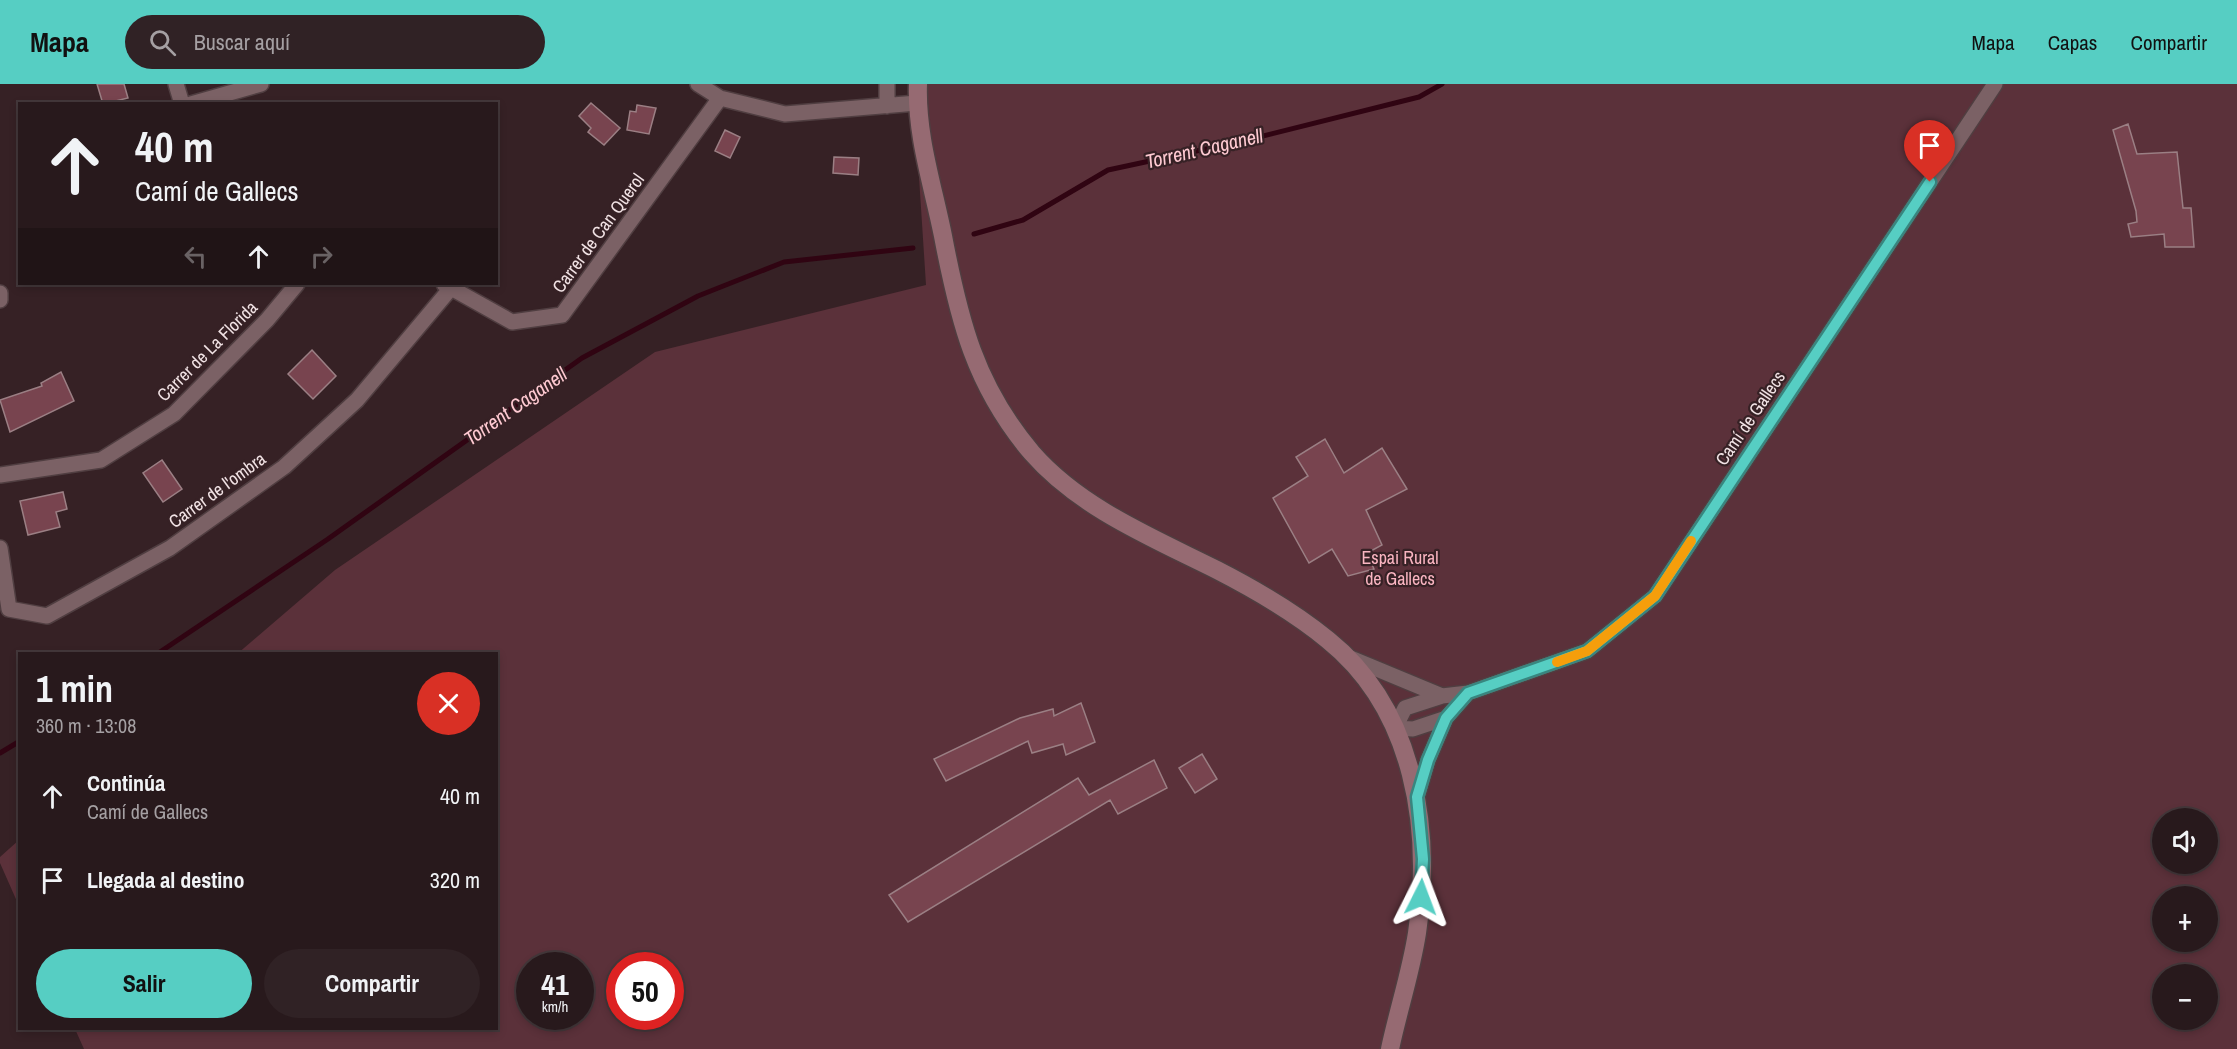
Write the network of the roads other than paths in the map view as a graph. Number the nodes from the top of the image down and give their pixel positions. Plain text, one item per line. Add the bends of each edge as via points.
1 (176, 84) edge
2 (261, 84) edge
3 (698, 84) edge
4 (887, 84) edge
5 (918, 84) edge
6 (1995, 84) edge
7 (720, 98) junction
8 (181, 102) edge
9 (198, 102) edge
10 (917, 103) junction
11 (887, 106) junction
12 (296, 285) edge
13 (448, 286) edge
14 (0, 293) edge
15 (0, 300) edge
16 (0, 476) edge
17 (0, 548) edge
18 (1343, 654) junction
19 (1468, 693) junction
20 (1442, 696) junction
21 (1446, 718) junction
22 (1395, 728) junction
23 (1417, 797) junction
24 (1390, 1049) edge

1 - 8 street
2 - 9 street
3 - 7 street
4 - 11 street
5 - 10 main road
6 - 19 street, Camí de Gallecs via 1655,596 1587,651
7 - 11 street via 785,114
7 - 13 street, Carrer de Can Querol via 562,315 512,322
10 - 11 street
10 - 18 main road via 966,339 986,384 1012,427 1061,482 1106,512 1253,590 1295,616
12 - 16 street, Carrer de La Florida via 174,414 100,460
13 - 17 street, Carrer de l'ombra via 357,400 284,467 171,548 47,616 9,609
14 - 15 street
18 - 20 street, Camí de Gallecs
18 - 22 main road
19 - 20 street, Camí de Gallecs
19 - 21 street, Camí de Gallecs
20 - 22 street, Camí de Gallecs via 1405,708
21 - 22 street via 1413,729
21 - 23 street, Camí de Gallecs
22 - 23 main road
23 - 24 main road via 1423,859 1420,911

